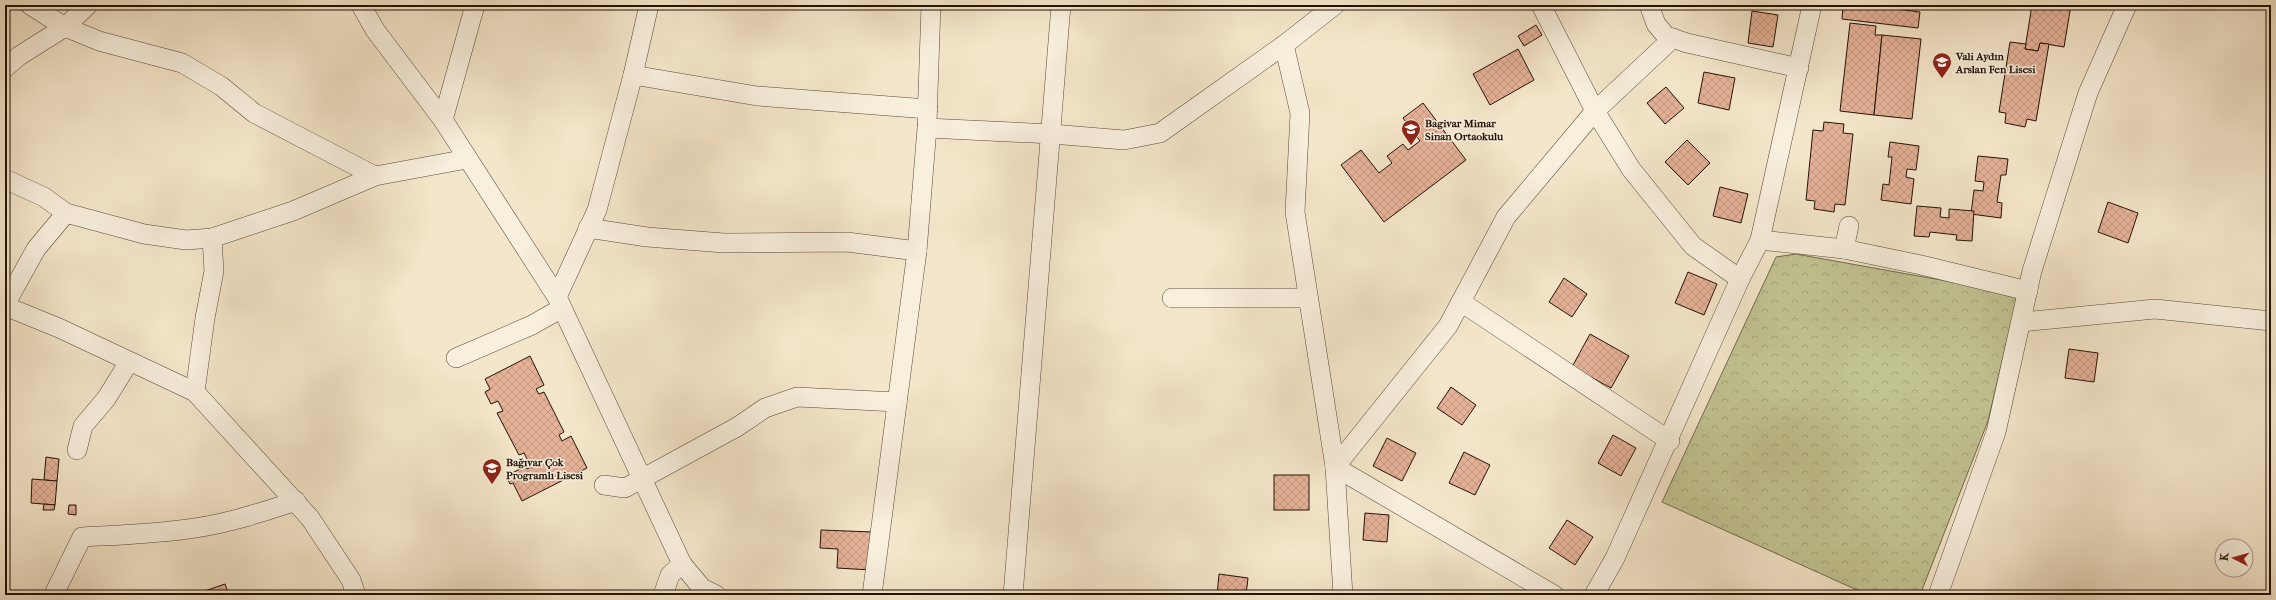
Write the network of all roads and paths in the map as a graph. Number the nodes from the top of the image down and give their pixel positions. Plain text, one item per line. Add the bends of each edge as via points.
1 (30, 5) edge
2 (88, 5) edge
3 (361, 5) edge
4 (475, 5) edge
5 (649, 5) edge
6 (931, 5) edge
7 (1061, 5) edge
8 (1335, 5) edge
9 (1541, 5) edge
10 (1649, 5) edge
11 (1812, 5) edge
12 (2127, 5) edge
13 (65, 27) junction
14 (1673, 38) junction
15 (1284, 45) junction
16 (5, 68) edge
17 (1799, 68) junction
18 (634, 75) junction
19 (1594, 111) junction
20 (927, 119) junction
21 (443, 120) junction
22 (1052, 134) junction
23 (467, 159) junction
24 (375, 176) junction
25 (5, 179) edge
26 (66, 213) junction
27 (1849, 226) dead end
28 (588, 228) junction
29 (212, 238) junction
30 (1760, 240) junction
31 (1844, 249) junction
32 (917, 251) junction
33 (1740, 279) junction
34 (2028, 291) junction
35 (1172, 298) dead end
36 (1308, 298) junction
37 (559, 302) junction
38 (1461, 302) junction
39 (5, 306) edge
40 (2271, 320) edge
41 (2022, 322) junction
42 (456, 358) dead end
43 (129, 362) junction
44 (195, 392) junction
45 (897, 402) junction
46 (1670, 441) junction
47 (77, 450) dead end
48 (1335, 467) junction
49 (642, 478) junction
50 (604, 485) dead end
51 (296, 501) junction
52 (682, 564) junction
53 (55, 592) dead end
54 (356, 595) edge
55 (663, 595) edge
56 (716, 595) edge
57 (872, 595) edge
58 (1013, 595) edge
59 (1343, 595) edge
60 (1554, 595) edge
61 (1594, 595) edge
62 (1938, 595) edge

1 - 13 street
2 - 13 street
3 - 21 street via 375,30
4 - 21 street
5 - 18 street
6 - 20 street
7 - 22 street
8 - 15 street
9 - 19 street
10 - 14 street via 1656,24 1666,36
11 - 17 street
12 - 34 street via 2088,93
13 - 16 street via 19,56
13 - 24 street via 99,41 182,63 222,86 254,113
14 - 17 street
14 - 19 street
15 - 22 street via 1160,133 1124,140
15 - 36 street via 1300,113 1295,212
17 - 30 street
18 - 20 street via 757,96
18 - 28 street via 597,210
19 - 33 street via 1631,168 1693,246
19 - 38 street via 1506,217
20 - 22 street
20 - 32 street
21 - 23 street
22 - 58 street
23 - 24 street
23 - 37 street
24 - 29 street via 293,211
25 - 26 street via 44,197
26 - 29 street via 144,234 186,240
26 - 39 street via 36,249
27 - 31 street
28 - 32 street via 647,237 724,243 847,242
28 - 37 street
29 - 44 street via 214,271
30 - 31 street
30 - 33 street
31 - 34 street
32 - 45 street
33 - 46 street
34 - 41 street
35 - 36 street
36 - 48 street
37 - 42 street via 532,325
37 - 49 street
38 - 46 street
38 - 48 street via 1448,326
39 - 43 street via 59,328
40 - 41 street via 2156,310
41 - 62 street via 1996,432
43 - 44 street
43 - 47 street via 106,399 83,426
44 - 51 street
45 - 49 street via 797,397 764,408 737,427
45 - 57 street
46 - 61 street via 1615,558
48 - 59 street
48 - 60 street
49 - 50 street via 625,488
49 - 52 street
51 - 53 street via 234,520 196,528 82,538
51 - 54 street via 347,574
52 - 55 street via 670,575
52 - 56 street via 702,588

